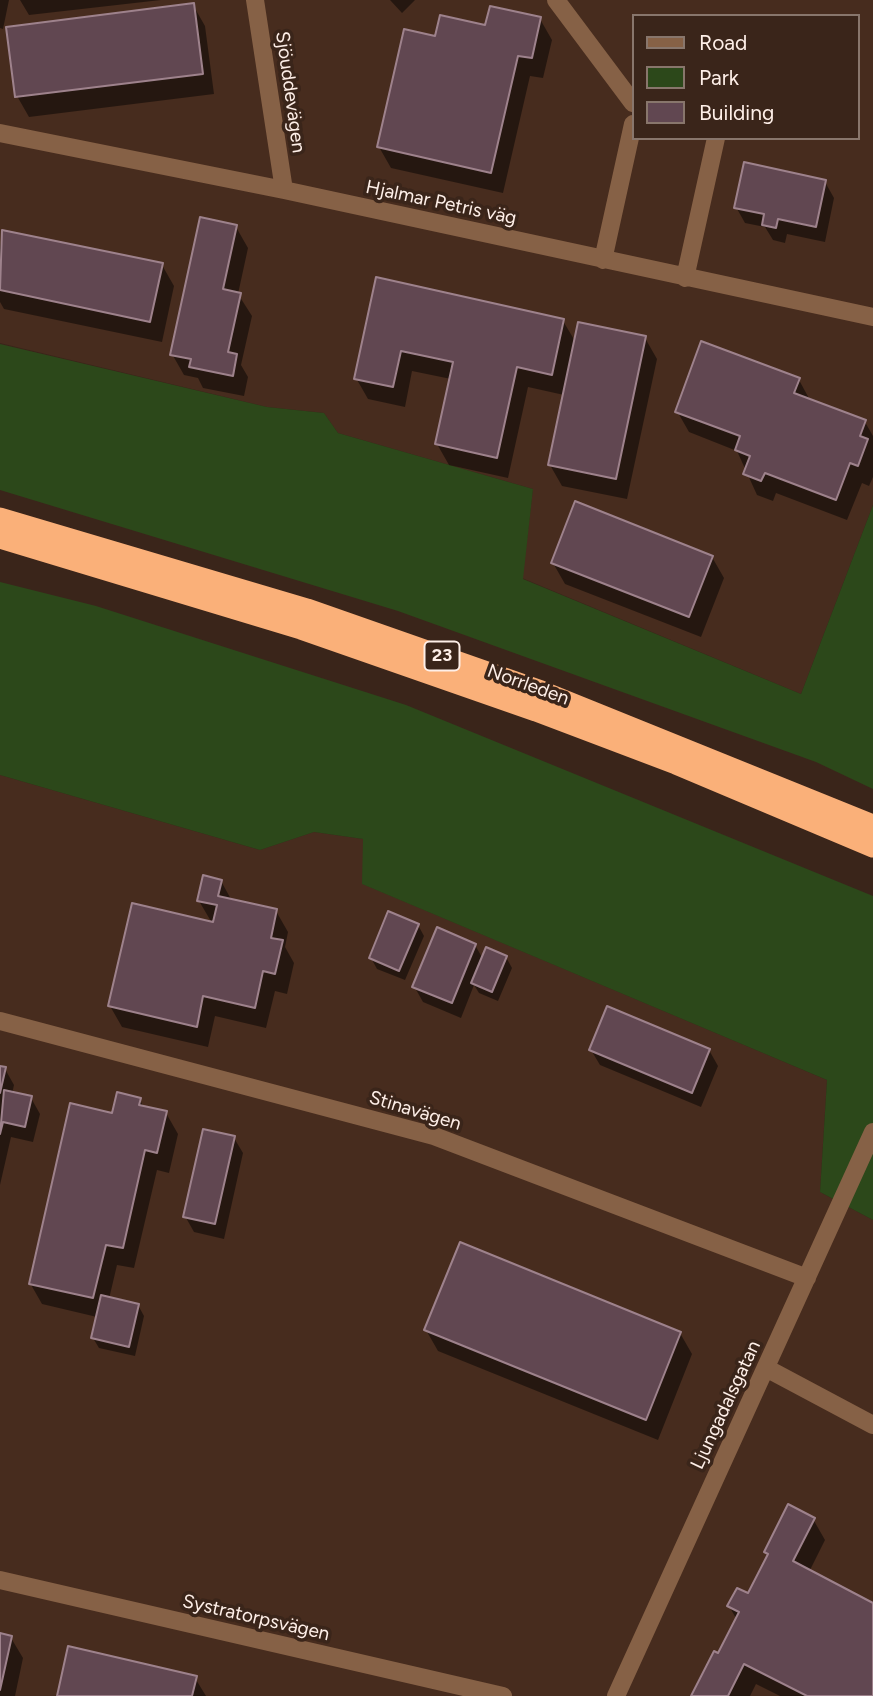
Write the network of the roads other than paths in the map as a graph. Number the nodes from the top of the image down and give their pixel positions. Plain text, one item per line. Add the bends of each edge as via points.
1 (255, 0) edge
2 (556, 0) edge
3 (632, 102) edge
4 (632, 129) edge
5 (0, 133) edge
6 (716, 140) edge
7 (284, 190) junction
8 (603, 260) junction
9 (685, 278) junction
10 (873, 317) edge
11 (0, 518) edge
12 (0, 538) edge
13 (873, 825) edge
14 (873, 847) edge
15 (0, 1021) edge
16 (873, 1132) edge
17 (807, 1278) junction
18 (766, 1368) junction
19 (873, 1425) edge
20 (0, 1580) edge
21 (503, 1696) edge
22 (616, 1696) edge

1 - 7 street, Sjöuddevägen
2 - 3 street
4 - 8 street
5 - 7 street, Hjalmar Petris väg
6 - 9 street
7 - 8 street, Hjalmar Petris väg
8 - 9 street, Hjalmar Petris väg
9 - 10 street, Hjalmar Petris väg
11 - 13 highway, Norrleden / 23 via 307,610 528,686
12 - 14 highway, Norrleden / 23 via 301,629 536,711
15 - 17 street, Stinavägen via 434,1136
16 - 17 street, Ljungadalsgatan
17 - 18 street, Ljungadalsgatan
18 - 19 street
18 - 22 street, Ljungadalsgatan
20 - 21 street, Systratorpsvägen

